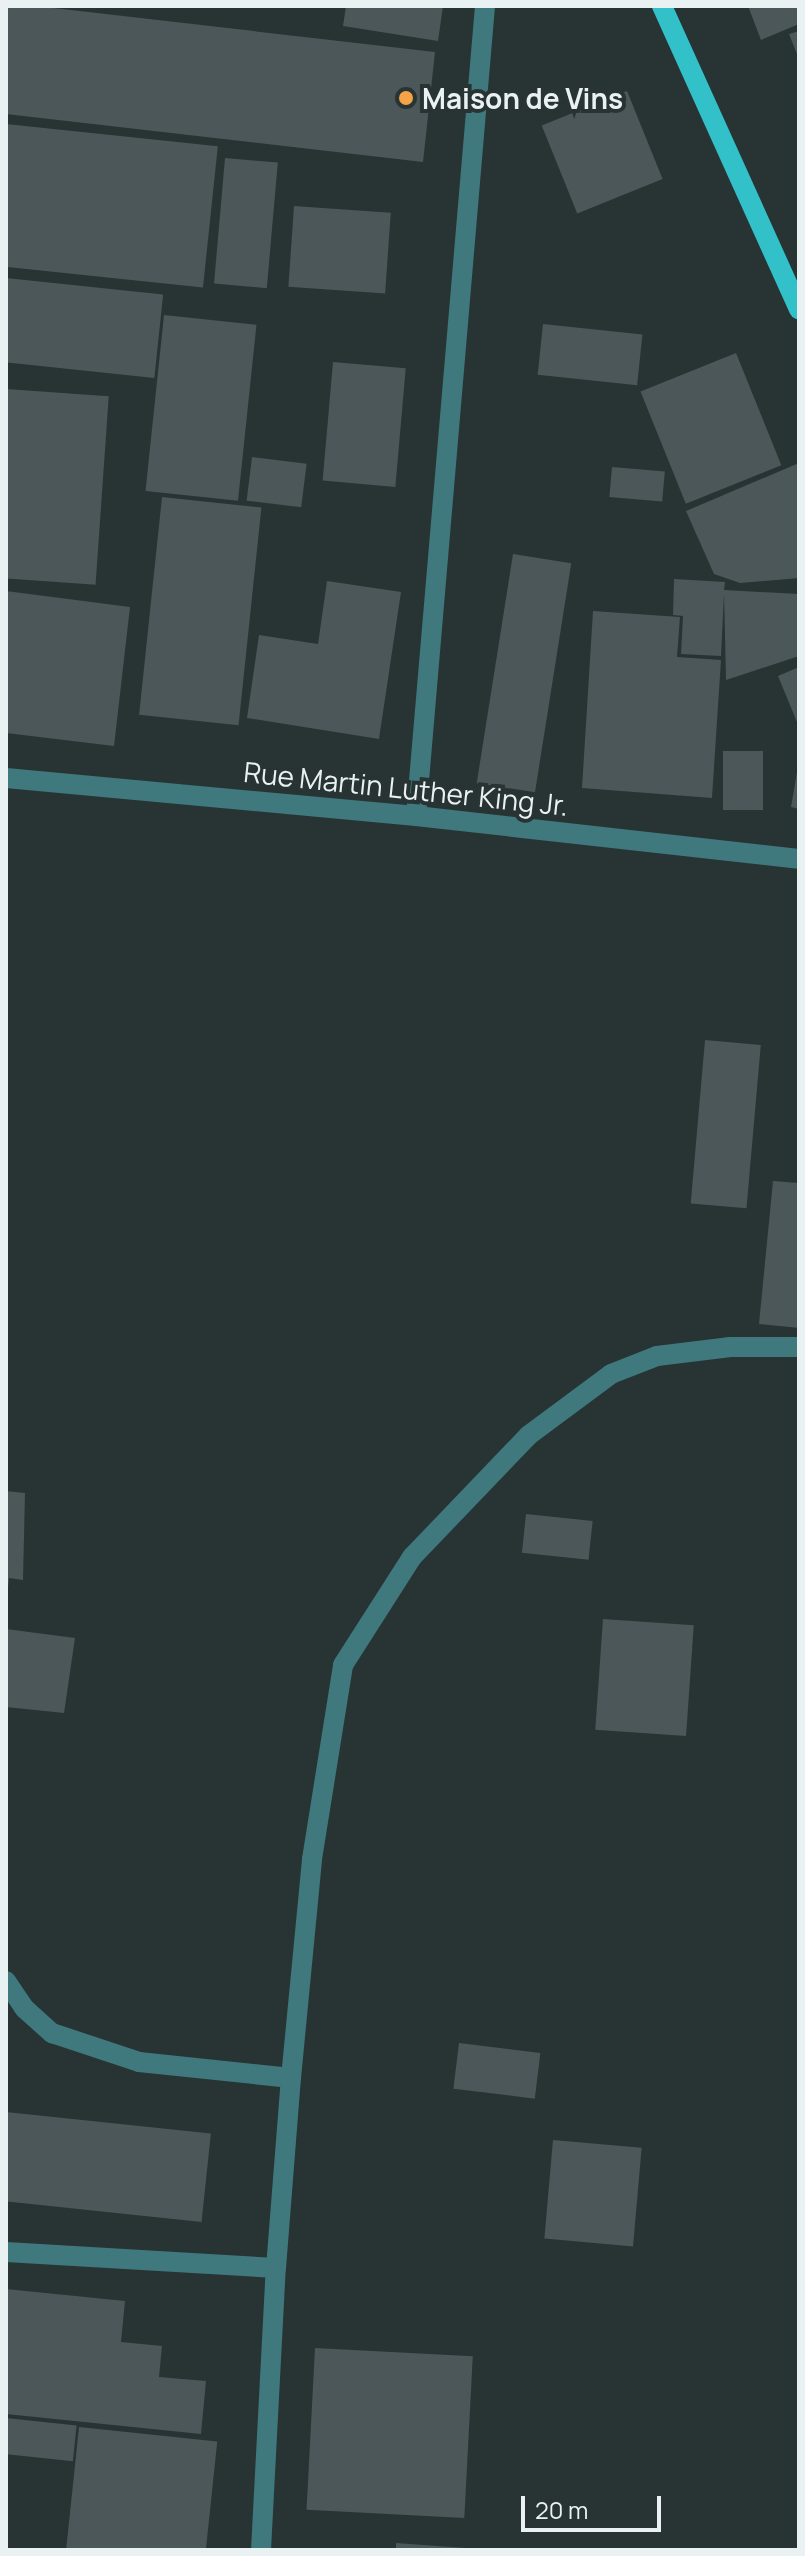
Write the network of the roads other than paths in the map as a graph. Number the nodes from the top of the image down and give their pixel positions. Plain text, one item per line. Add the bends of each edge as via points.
1 (485, 6) edge
2 (662, 6) edge
3 (799, 310) edge
4 (6, 778) edge
5 (416, 816) junction
6 (799, 859) edge
7 (799, 1347) edge
8 (6, 1981) edge
9 (291, 2078) junction
10 (6, 2252) edge
11 (276, 2268) junction
12 (261, 2550) edge

1 - 5 street
2 - 3 main road
4 - 5 street, Rue Martin Luther King Jr.
5 - 6 street, Rue Martin Luther King Jr.
7 - 9 street via 730,1347 657,1356 611,1374 529,1435 412,1557 343,1665 312,1859
8 - 9 street via 24,2008 52,2033 139,2062
9 - 11 street
10 - 11 street
11 - 12 street

